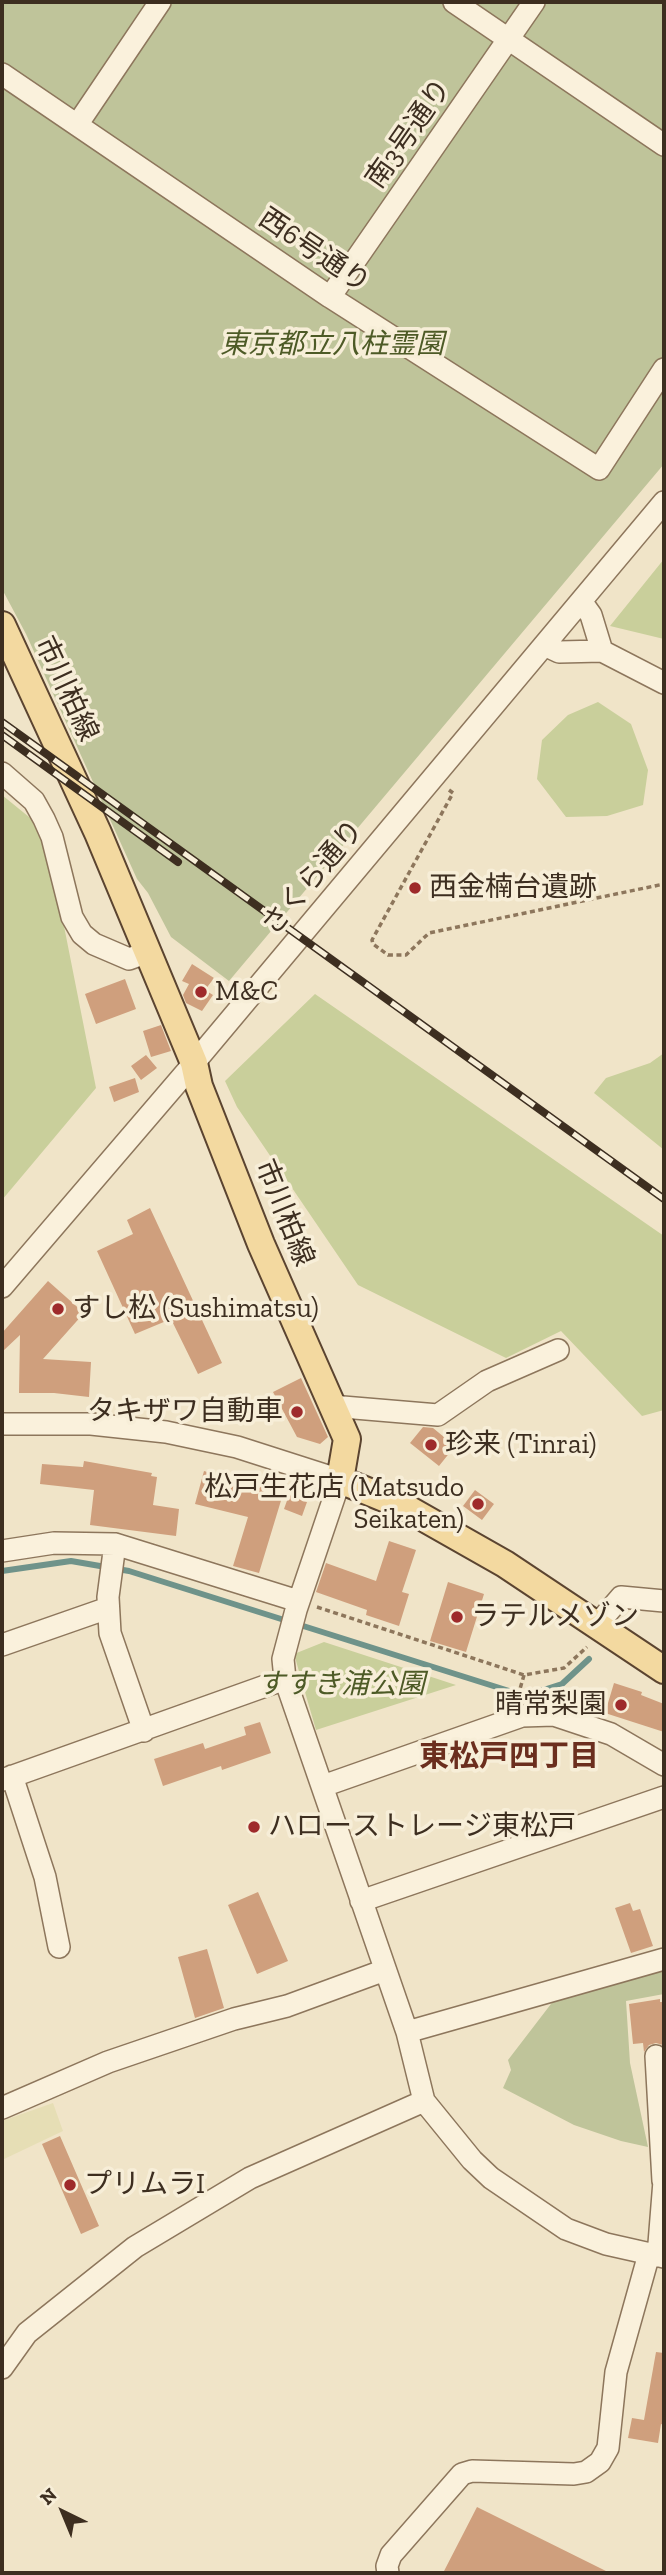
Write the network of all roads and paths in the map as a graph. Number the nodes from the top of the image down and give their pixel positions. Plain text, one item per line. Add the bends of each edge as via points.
1 (160, 2) edge
2 (454, 2) edge
3 (534, 2) edge
4 (510, 38) junction
5 (2, 74) edge
6 (77, 125) junction
7 (664, 145) edge
8 (330, 297) junction
9 (664, 369) edge
10 (664, 502) edge
11 (581, 601) junction
12 (2, 625) edge
13 (544, 645) junction
14 (602, 651) junction
15 (664, 683) edge
16 (2, 773) edge
17 (433, 777) junction
18 (664, 884) edge
19 (148, 953) junction
20 (194, 1063) junction
21 (2, 1287) edge
22 (558, 1350) dead end
23 (331, 1406) junction
24 (2, 1423) edge
25 (340, 1480) junction
26 (2, 1551) edge
27 (113, 1560) junction
28 (664, 1601) edge
29 (108, 1608) junction
30 (295, 1614) junction
31 (594, 1634) junction
32 (2, 1645) edge
33 (664, 1670) edge
34 (285, 1679) junction
35 (144, 1731) junction
36 (664, 1765) edge
37 (7, 1778) edge
38 (323, 1786) junction
39 (664, 1797) edge
40 (361, 1901) junction
41 (59, 1947) dead end
42 (664, 1959) edge
43 (385, 1970) junction
44 (407, 2032) junction
45 (656, 2056) dead end
46 (424, 2101) junction
47 (662, 2104) edge
48 (2, 2108) edge
49 (664, 2181) edge
50 (657, 2256) edge
51 (2, 2368) edge
52 (388, 2573) edge

1 - 6 street
2 - 4 street
3 - 4 street, 南3号通り
4 - 7 street
4 - 8 street, 南3号通り
5 - 6 street, 西6号通り
6 - 8 street, 西6号通り
8 - 9 street, 西6号通り via 599,469
10 - 11 street, さくら通り
11 - 13 street, さくら通り
11 - 14 street via 591,615
12 - 19 main road, 市川柏線 via 99,833
13 - 14 street via 559,652
13 - 17 street, さくら通り
14 - 15 street
16 - 19 street via 34,801 44,819 72,917 82,934 129,959
17 - 18 path via 453,793 372,940 388,955 406,955 429,933
17 - 20 street, さくら通り
19 - 20 main road, 市川柏線
20 - 21 street, さくら通り
20 - 23 main road, 市川柏線 via 261,1244
22 - 23 street via 487,1381 438,1415
23 - 25 main road, 市川柏線 via 347,1439
24 - 25 street via 91,1424 166,1432 237,1447
25 - 30 street
25 - 31 main road via 401,1505 505,1564
26 - 27 street via 54,1543
27 - 29 street
27 - 30 street
28 - 31 street via 621,1597
29 - 32 street
29 - 35 street via 110,1633
30 - 31 path via 524,1675 564,1668
30 - 34 street via 283,1659
31 - 33 main road
34 - 35 street
34 - 38 street
35 - 37 street
36 - 38 street via 611,1734 554,1715 522,1716
37 - 41 street via 45,1877
38 - 40 street
39 - 40 street
40 - 43 street
42 - 44 street
43 - 44 street
43 - 48 street via 108,2063
44 - 46 street
45 - 47 street
46 - 50 street via 491,2178 566,2230
46 - 51 street via 250,2178 135,2247 27,2333
47 - 49 street
49 - 50 street
50 - 52 street via 616,2372 608,2448 600,2462 574,2474 462,2474 391,2555

